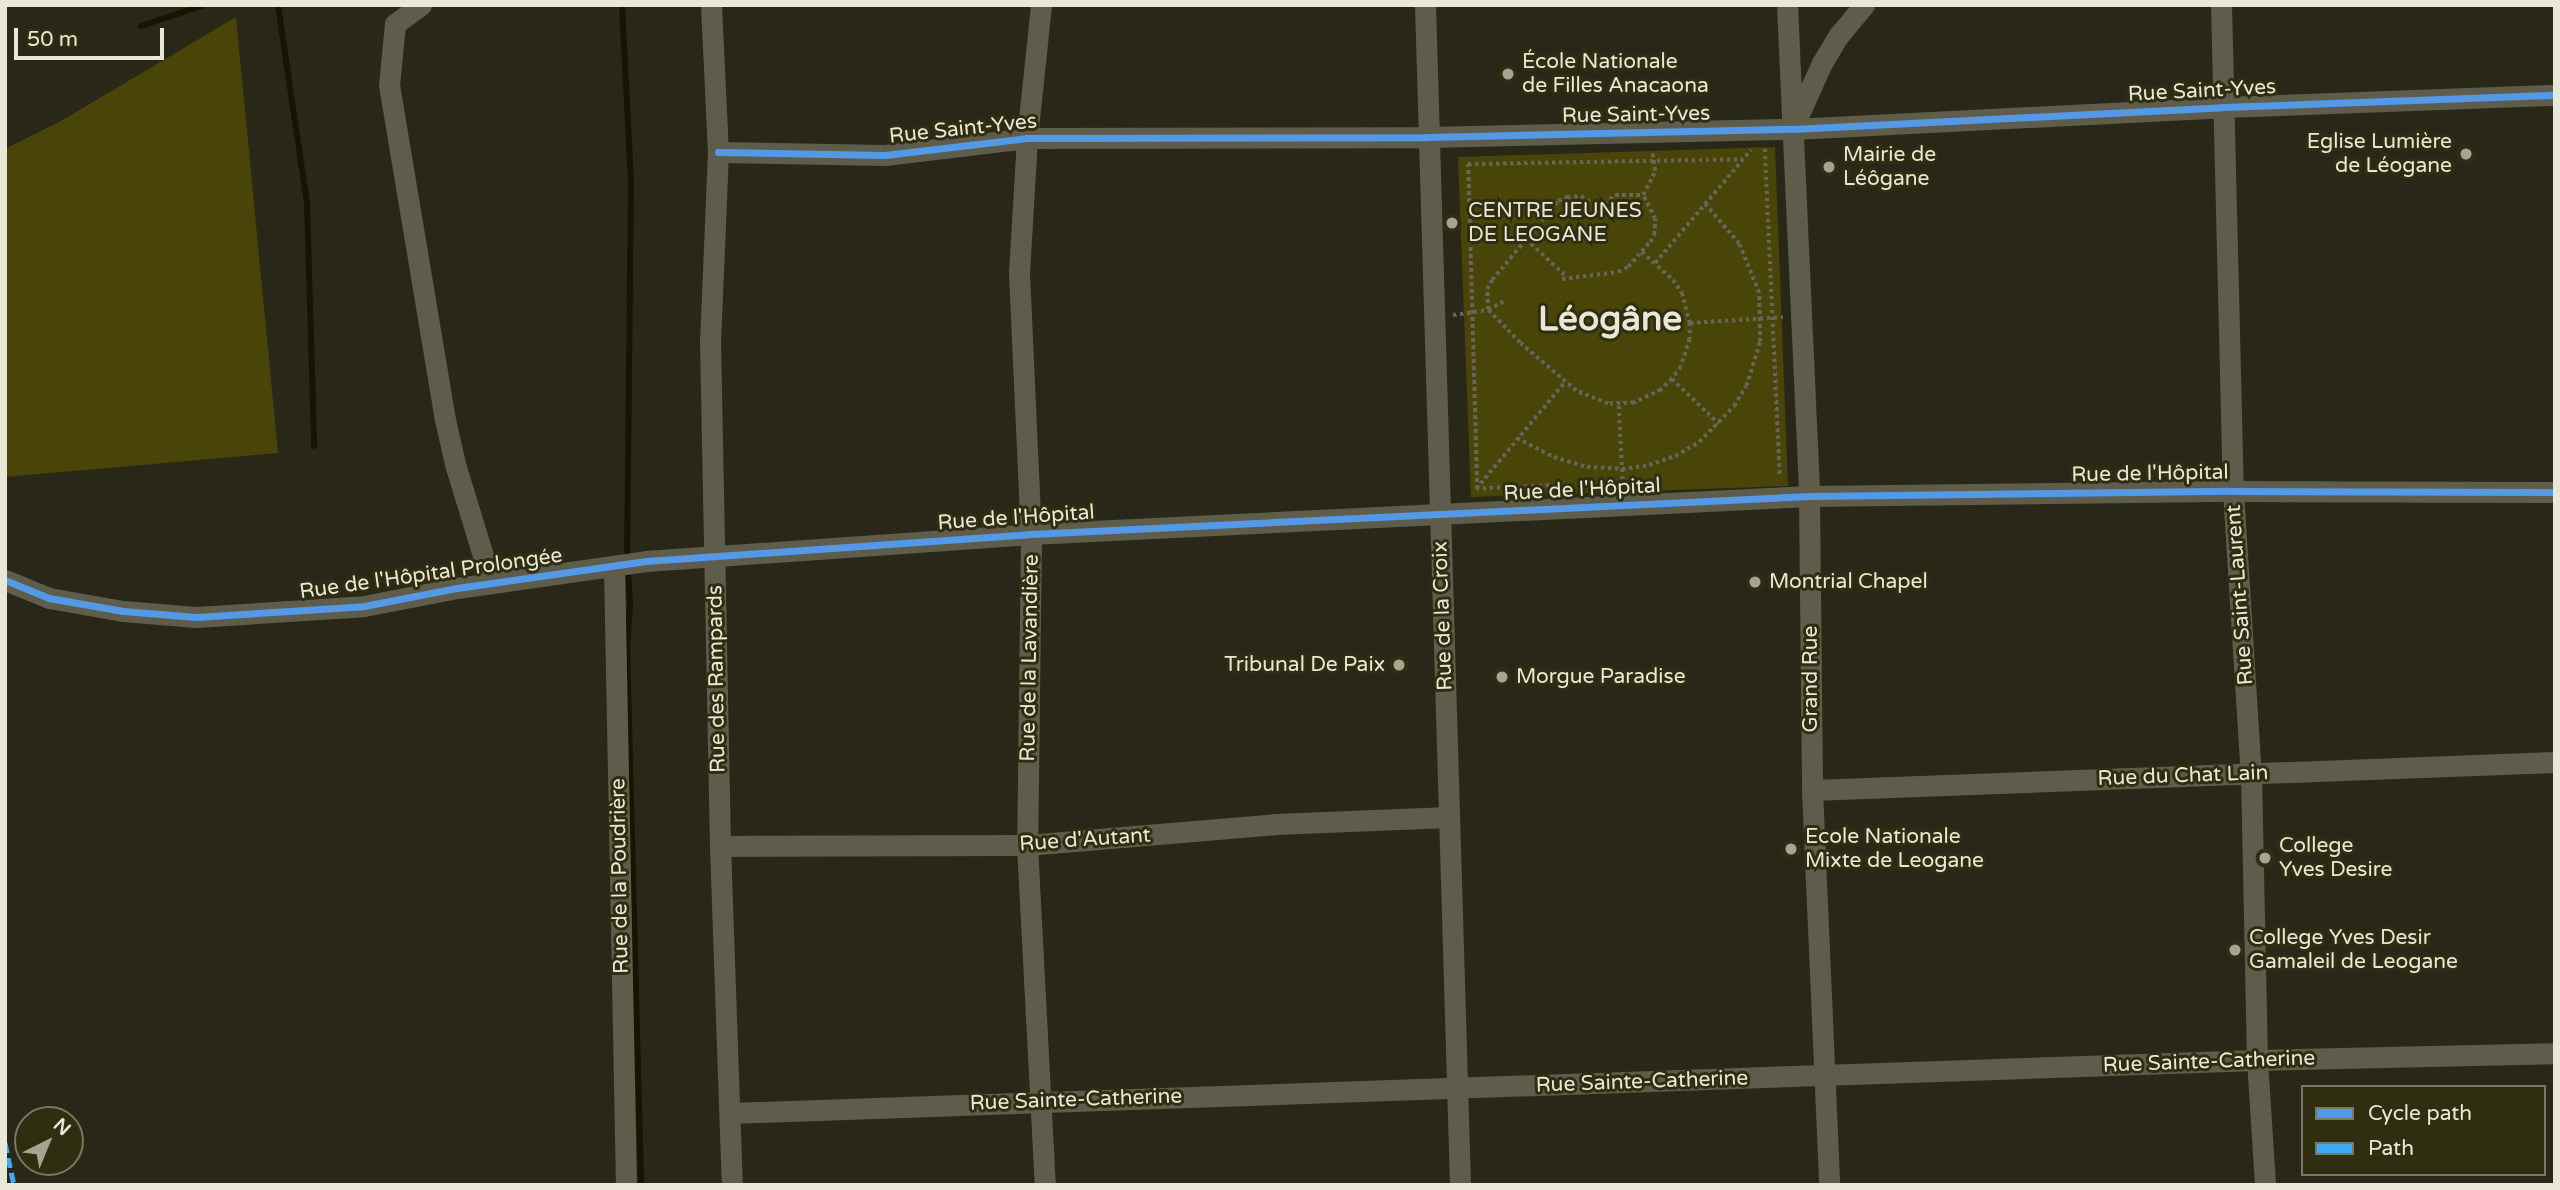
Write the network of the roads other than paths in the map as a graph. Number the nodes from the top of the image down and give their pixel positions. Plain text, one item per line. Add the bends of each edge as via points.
1 (421, 5) edge
2 (711, 5) edge
3 (1041, 5) edge
4 (1425, 5) edge
5 (1787, 5) edge
6 (1864, 5) edge
7 (2221, 5) edge
8 (2555, 95) edge
9 (2223, 107) junction
10 (1793, 129) junction
11 (1427, 137) junction
12 (1027, 138) junction
13 (718, 152) junction
14 (2233, 491) junction
15 (2555, 492) edge
16 (1809, 496) junction
17 (1446, 515) junction
18 (1031, 534) junction
19 (715, 558) junction
20 (614, 567) junction
21 (5, 580) edge
22 (491, 582) junction
23 (2555, 762) edge
24 (2251, 774) junction
25 (1812, 790) junction
26 (1449, 817) junction
27 (1027, 845) junction
28 (720, 846) junction
29 (2555, 1053) edge
30 (2257, 1060) junction
31 (1826, 1076) junction
32 (1457, 1088) junction
33 (1038, 1101) junction
34 (730, 1113) junction
35 (626, 1185) edge
36 (732, 1185) edge
37 (1045, 1185) edge
38 (1460, 1185) edge
39 (1829, 1185) edge
40 (2265, 1185) edge

1 - 22 street via 395,24 389,85 444,415
2 - 13 street, Rue des Rampards
3 - 12 street, Rue de la Lavandière
4 - 11 street, Rue de la Croix
5 - 10 street, Grand Rue
6 - 10 street via 1822,63
7 - 9 street, Rue Saint-Laurent
8 - 9 street, Rue Saint-Yves
9 - 10 street, Rue Saint-Yves
9 - 14 street, Rue Saint-Laurent
10 - 11 street, Rue Saint-Yves
10 - 16 street, Grand Rue
11 - 12 street, Rue Saint-Yves
11 - 17 street, Rue de la Croix
12 - 13 street, Rue Saint-Yves via 885,155
12 - 18 street, Rue de la Lavandière via 1019,273
13 - 19 street, Rue des Rampards via 710,340
14 - 15 street, Rue de l'Hôpital
14 - 16 street, Rue de l'Hôpital
14 - 24 street, Rue Saint-Laurent
16 - 17 street, Rue de l'Hôpital
16 - 25 street, Grand Rue
17 - 18 street, Rue de l'Hôpital
17 - 26 street, Rue de la Croix
18 - 19 street, Rue de l'Hôpital
18 - 27 street, Rue de la Lavandière
19 - 20 street, Rue de l'Hôpital
19 - 28 street, Rue des Rampards
20 - 22 street, Rue de l'Hôpital Prolongée
20 - 35 street, Rue de la Poudrière
21 - 22 street, Rue de l'Hôpital Prolongée via 49,598 195,617 364,606
23 - 24 street, Rue du Chat Lain
24 - 25 street, Rue du Chat Lain
24 - 30 street, Rue Saint-Laurent
25 - 31 street, Grand Rue
26 - 27 street, Rue d'Autant via 1275,824
26 - 32 street, Rue de la Croix
27 - 28 street, Rue d'Autant
27 - 33 street, Rue de la Lavandière
28 - 34 street, Rue des Rampards
29 - 30 street, Rue Sainte-Catherine
30 - 31 street, Rue Sainte-Catherine
30 - 40 street, Rue Saint-Laurent
31 - 32 street, Rue Sainte-Catherine
31 - 39 street, Grand Rue
32 - 33 street, Rue Sainte-Catherine
32 - 38 street, Rue de la Croix
33 - 34 street, Rue Sainte-Catherine
33 - 37 street, Rue de la Lavandière
34 - 36 street, Rue des Rampards

